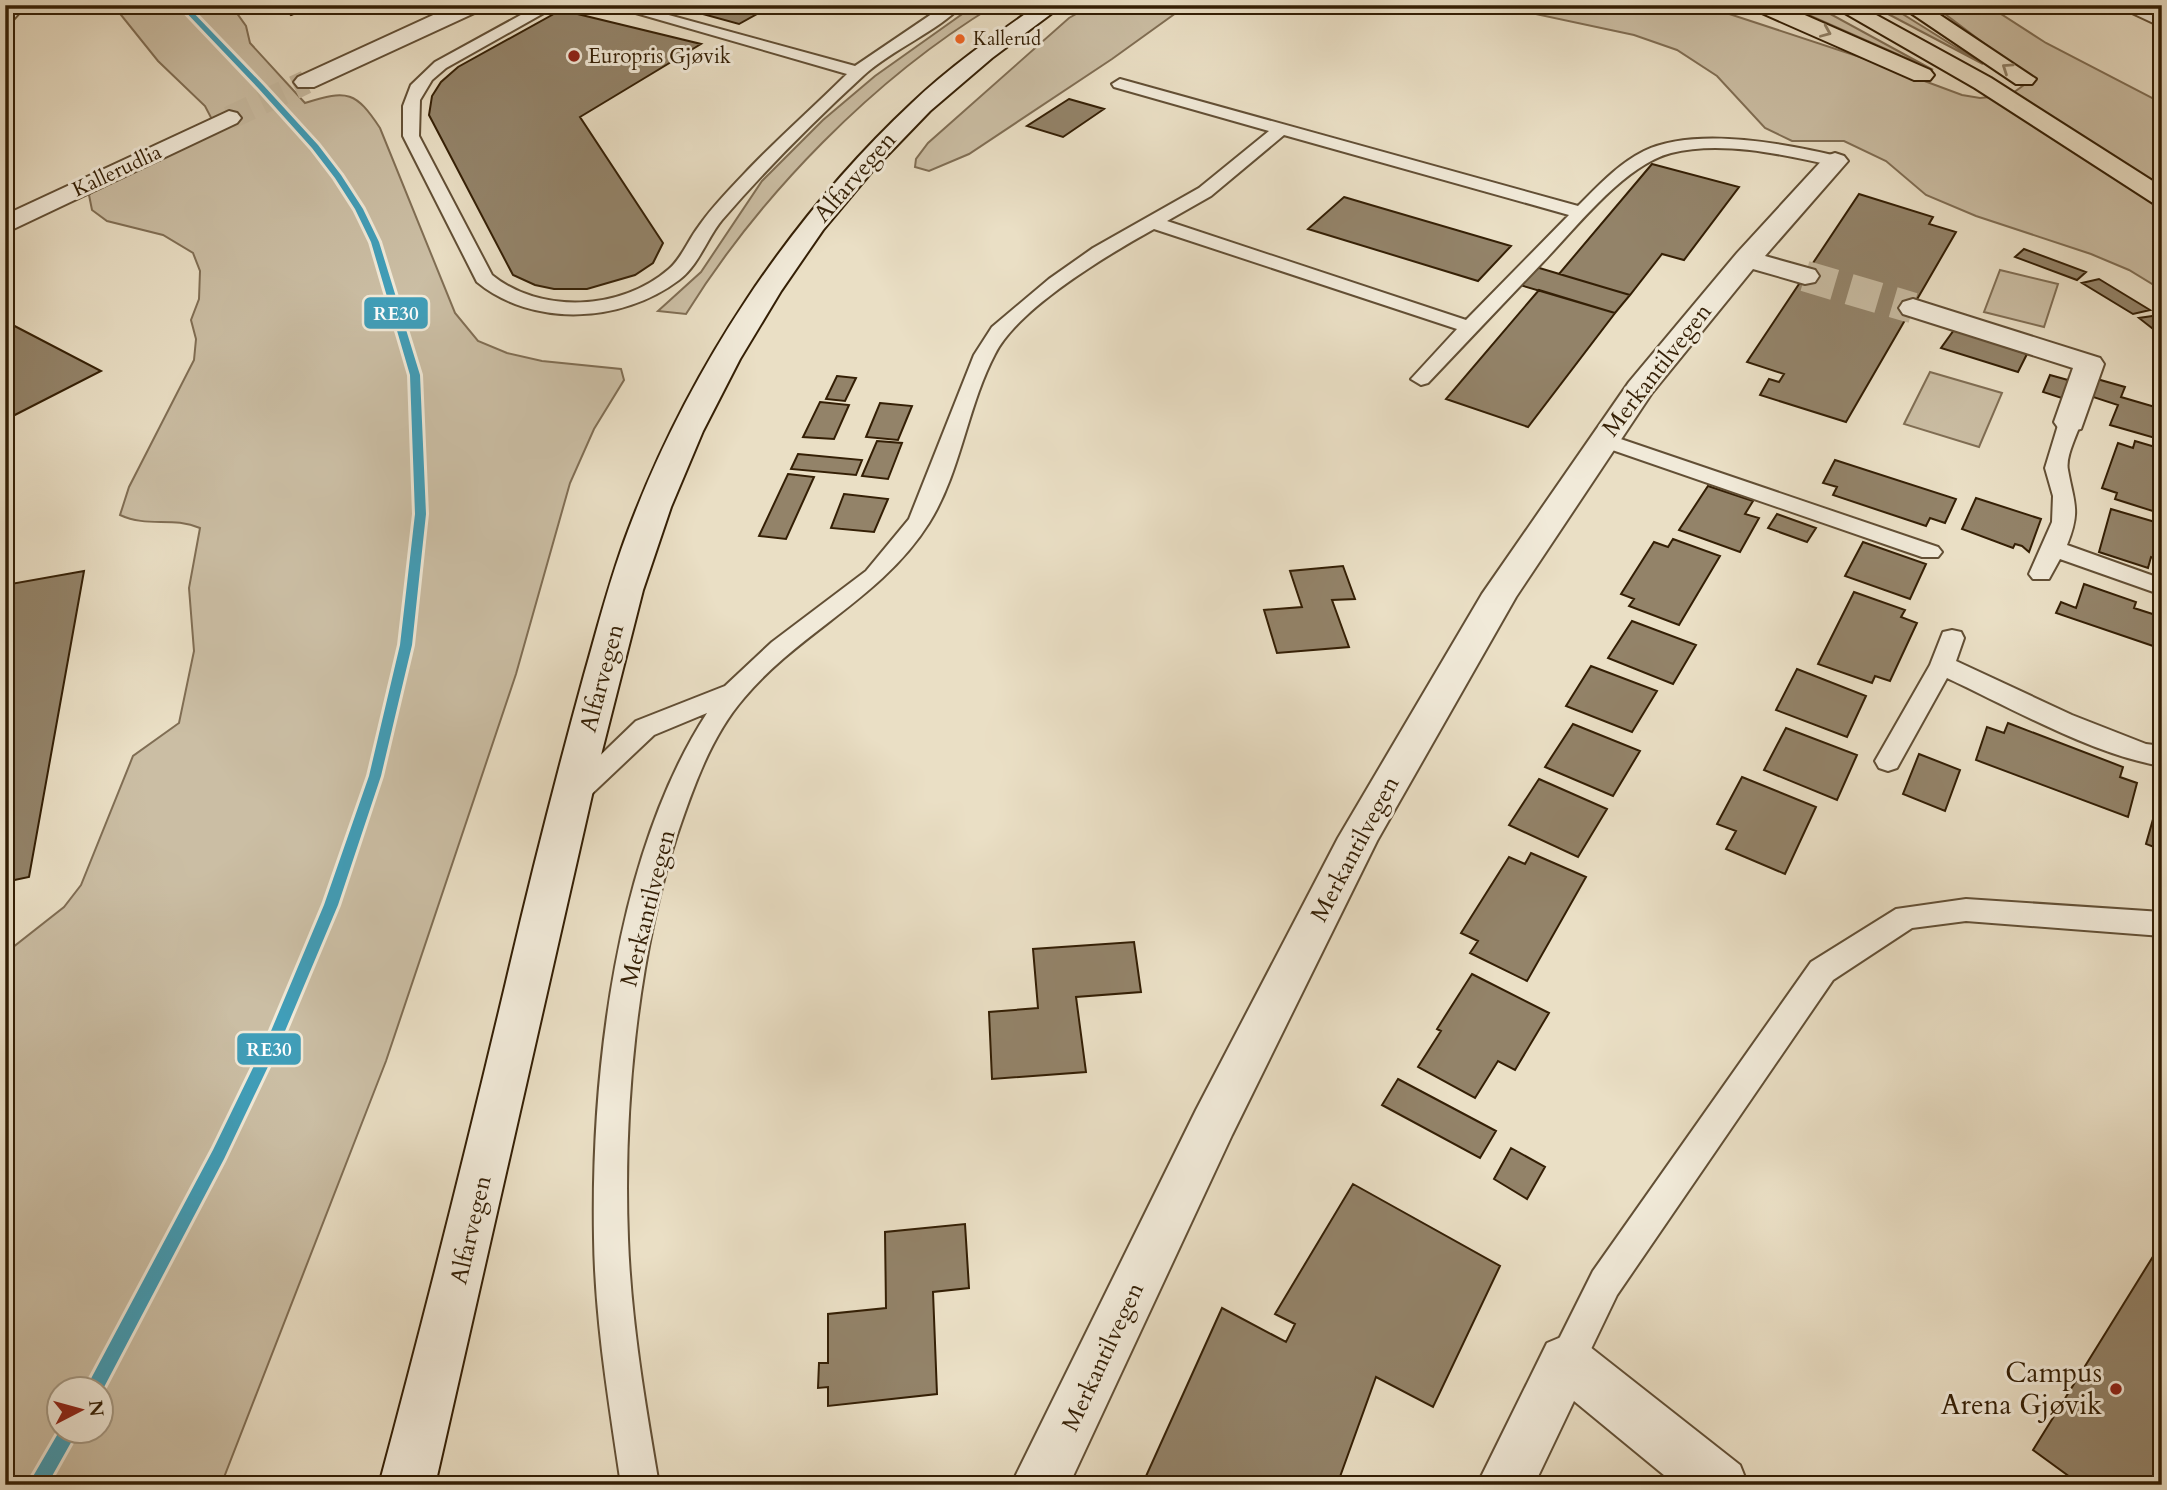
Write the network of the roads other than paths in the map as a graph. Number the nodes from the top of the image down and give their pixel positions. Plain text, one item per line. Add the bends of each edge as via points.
1 (19, 5) edge
2 (473, 5) edge
3 (551, 5) edge
4 (615, 5) edge
5 (955, 5) edge
6 (1052, 5) edge
7 (1763, 5) edge
8 (1842, 5) edge
9 (1910, 5) edge
10 (2122, 5) edge
11 (5, 20) edge
12 (2162, 23) edge
13 (858, 72) junction
14 (306, 82) tunnel mouth
15 (1120, 84) dead end
16 (229, 118) tunnel mouth
17 (1282, 128) junction
18 (2082, 145) junction
19 (1835, 161) joint
20 (2132, 177) junction
21 (2162, 198) edge
22 (1582, 213) junction
23 (1152, 222) junction
24 (5, 225) edge
25 (1747, 259) junction
26 (1805, 276) tunnel mouth
27 (1913, 308) tunnel mouth
28 (1469, 327) junction
29 (984, 355) joint
30 (1421, 379) dead end
31 (2070, 422) joint
32 (1603, 439) junction
33 (2054, 549) junction
34 (1930, 552) dead end
35 (2041, 573) dead end
36 (2162, 587) edge
37 (1952, 638) dead end
38 (1942, 665) junction
39 (734, 692) junction
40 (2162, 756) edge
41 (1888, 761) dead end
42 (569, 799) junction
43 (2162, 923) edge
44 (1566, 1361) junction
45 (407, 1485) edge
46 (640, 1485) edge
47 (1039, 1485) edge
48 (1505, 1485) edge
49 (1720, 1485) edge

1 - 11 lane
2 - 14 street
3 - 13 lane via 428,76 417,88 409,117 411,136 484,278 497,292 538,306 601,304 652,288 673,275 765,160
4 - 13 lane
5 - 13 lane
6 - 42 street, Alfarvegen via 982,53 881,144 841,188 758,301 708,388 653,510
7 -> 18 highway via 2006,116
8 - 18 highway via 1950,63
20 -> 9 highway via 2043,93
10 - 12 lane
15 - 17 lane
16 - 24 street, Kallerudlia
17 - 22 lane
17 - 23 lane via 1205,192
18 - 20 highway
19 - 22 lane via 1795,152 1683,146 1653,153
19 - 25 street, Merkantilvegen
20 - 21 highway
22 - 28 lane
23 - 28 lane
23 - 29 lane via 1056,283 999,331
25 - 26 street
25 - 32 street, Merkantilvegen
27 - 31 street via 2089,364
28 - 30 lane
29 - 39 lane, Merkantilvegen via 919,521 874,576 781,648
31 - 33 lane via 2056,468 2066,487 2067,504
32 - 34 lane
32 - 47 street, Merkantilvegen via 1500,594 1357,838
33 - 35 lane
33 - 36 lane
37 - 38 lane
38 - 40 lane via 2063,721 2142,753
38 - 41 lane
39 - 42 lane via 645,728
39 - 46 lane, Merkantilvegen via 700,745 678,792 653,866 630,962 612,1147 611,1239 621,1365
42 - 45 street, Alfarvegen via 470,1240
43 - 44 lane via 1966,910 1906,917 1822,971 1605,1283
44 - 48 street
44 - 49 street

